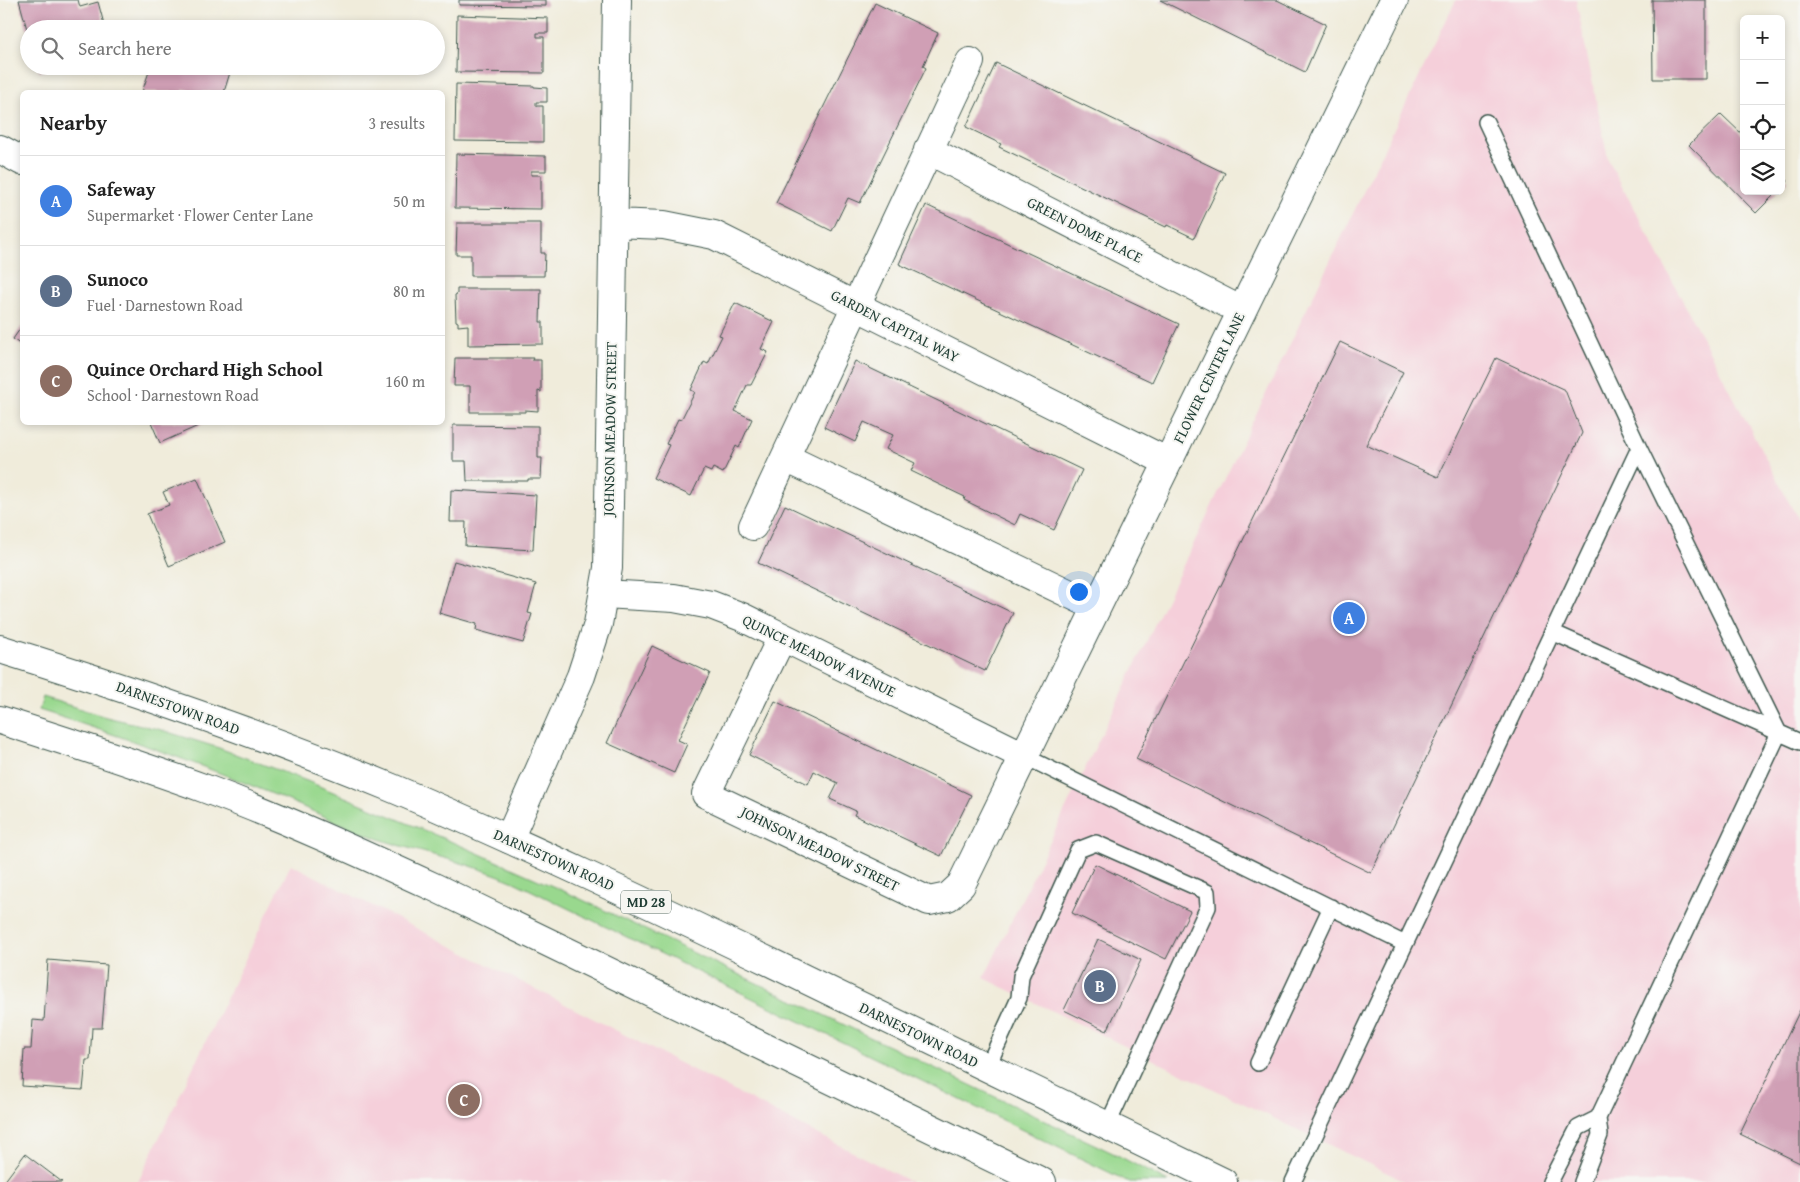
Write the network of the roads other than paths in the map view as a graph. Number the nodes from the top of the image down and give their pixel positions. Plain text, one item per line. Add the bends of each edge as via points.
1 (617, 0) edge
2 (1394, 0) edge
3 (970, 62) dead end
4 (1486, 122) dead end
5 (0, 149) edge
6 (928, 150) junction
7 (20, 160) edge
8 (614, 223) junction
9 (855, 306) junction
10 (1242, 311) junction
11 (1639, 448) junction
12 (786, 458) junction
13 (1168, 462) junction
14 (753, 526) dead end
15 (604, 594) junction
16 (1097, 607) junction
17 (1552, 632) junction
18 (782, 637) junction
19 (0, 649) edge
20 (0, 720) edge
21 (1778, 733) junction
22 (1800, 742) edge
23 (1024, 756) junction
24 (509, 839) junction
25 (1331, 907) junction
26 (1405, 944) junction
27 (1258, 1063) dead end
28 (987, 1068) junction
29 (1598, 1118) junction
30 (1107, 1126) junction
31 (1042, 1182) edge
32 (1223, 1182) edge
33 (1293, 1182) edge
34 (1550, 1182) edge
35 (1582, 1182) edge

1 - 8 street, JOHNSON MEADOW STREET
2 - 10 street, FLOWER CENTER LANE
3 - 6 street
4 - 11 lane
5 - 7 street
6 - 9 street
6 - 10 street, GREEN DOME PLACE
8 - 9 street, GARDEN CAPITAL WAY via 664,225 714,235
8 - 15 street, JOHNSON MEADOW STREET via 608,568
9 - 12 street
9 - 13 street, GARDEN CAPITAL WAY
10 - 13 street, FLOWER CENTER LANE
11 - 17 lane
11 - 21 lane
12 - 14 street
12 - 16 street
13 - 16 street, FLOWER CENTER LANE
15 - 18 street, QUINCE MEADOW AVENUE via 674,598 711,606
15 - 24 street, JOHNSON MEADOW STREET via 581,676
16 - 23 street, FLOWER CENTER LANE
17 - 21 lane
17 - 26 lane
18 - 23 street, QUINCE MEADOW AVENUE
18 - 23 street, JOHNSON MEADOW STREET via 706,794 929,902 948,896 961,886
19 - 24 street, DARNESTOWN ROAD / MD 28 via 153,698 264,739 391,788
20 - 31 street via 207,789 340,844
21 - 22 lane
21 - 29 lane
23 - 25 lane
24 - 28 street, DARNESTOWN ROAD / MD 28
25 - 26 lane
25 - 27 lane
26 - 33 lane
28 - 30 street, DARNESTOWN ROAD / MD 28
28 - 30 lane via 1019,998 1021,976 1078,850 1096,843 1207,892 1208,907
29 - 34 lane via 1578,1128
29 - 35 lane via 1600,1135
30 - 32 street, DARNESTOWN ROAD / MD 28

